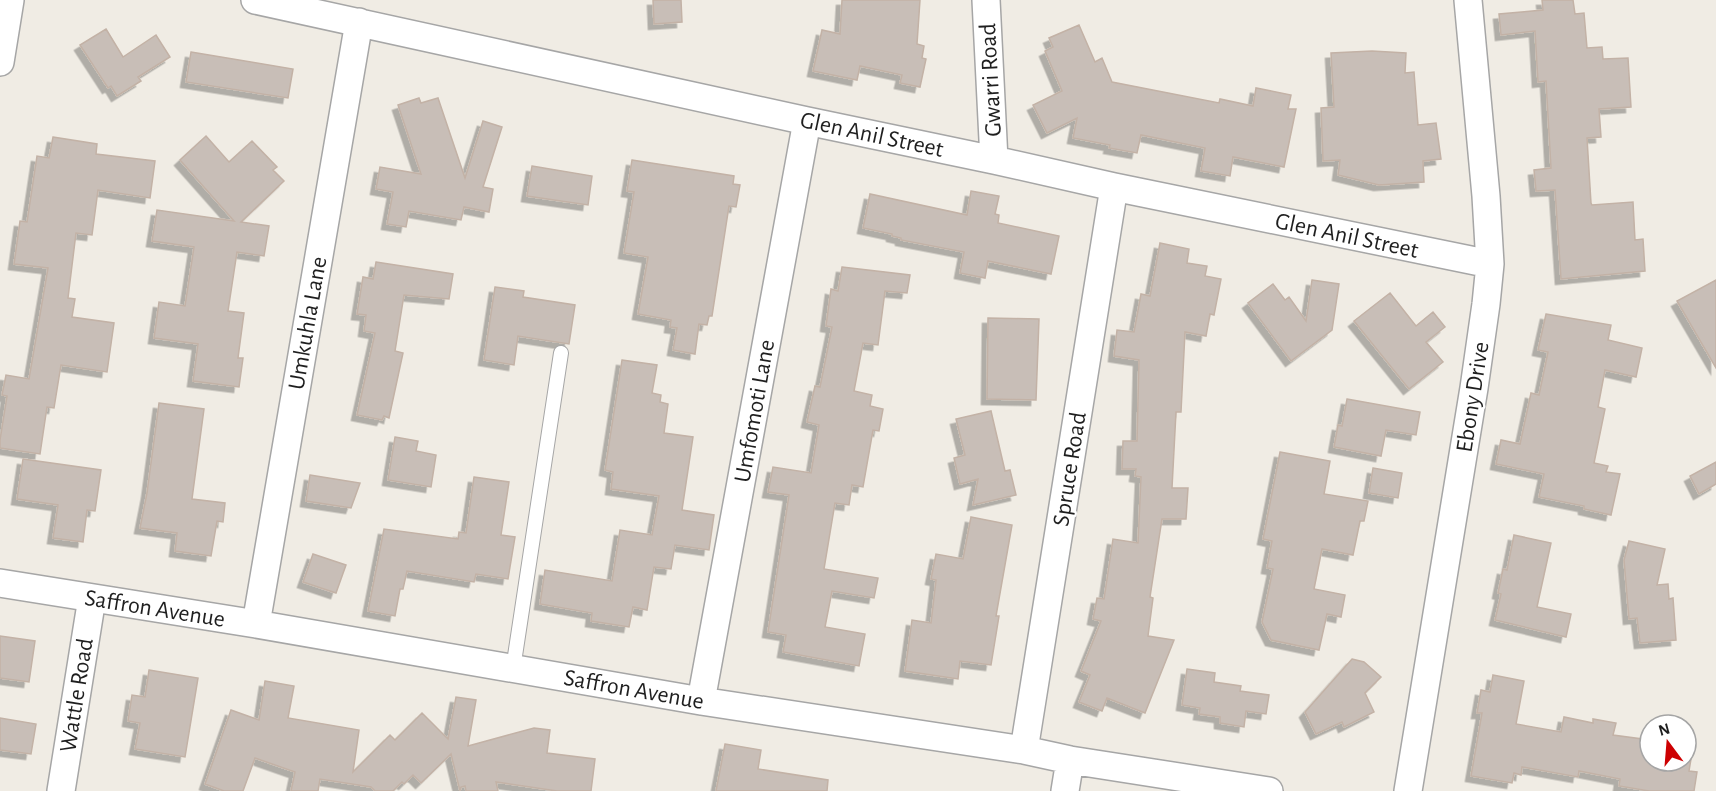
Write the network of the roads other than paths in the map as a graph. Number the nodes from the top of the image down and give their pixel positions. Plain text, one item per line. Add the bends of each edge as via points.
1 (10, 0) edge
2 (255, 0) edge
3 (986, 0) edge
4 (1468, 0) edge
5 (359, 22) junction
6 (0, 62) edge
7 (807, 121) junction
8 (994, 160) junction
9 (1114, 188) junction
10 (1490, 264) junction
11 (561, 353) dead end
12 (0, 583) edge
13 (92, 598) junction
14 (256, 624) junction
15 (513, 669) junction
16 (701, 701) junction
17 (1024, 750) junction
18 (1070, 760) junction
19 (61, 791) edge
20 (1065, 791) edge
21 (1269, 791) edge
22 (1408, 791) edge

1 - 6 street
2 - 5 street, Glen Anil Street
3 - 8 street, Gwarri Road
4 - 10 street, Ebony Drive
5 - 7 street, Glen Anil Street
5 - 14 street, Umkuhla Lane
7 - 8 street, Glen Anil Street
7 - 16 street, Umfomoti Lane
8 - 9 street, Glen Anil Street
9 - 10 street, Glen Anil Street
9 - 17 street, Spruce Road
10 - 22 street, Ebony Drive via 1476,377
11 - 15 lane
12 - 13 street, Saffron Avenue
13 - 14 street, Saffron Avenue
13 - 19 street, Wattle Road
14 - 15 street, Saffron Avenue
15 - 16 street, Saffron Avenue
16 - 17 street, Saffron Avenue
17 - 18 street, Saffron Avenue
18 - 20 street
18 - 21 street, Saffron Avenue

